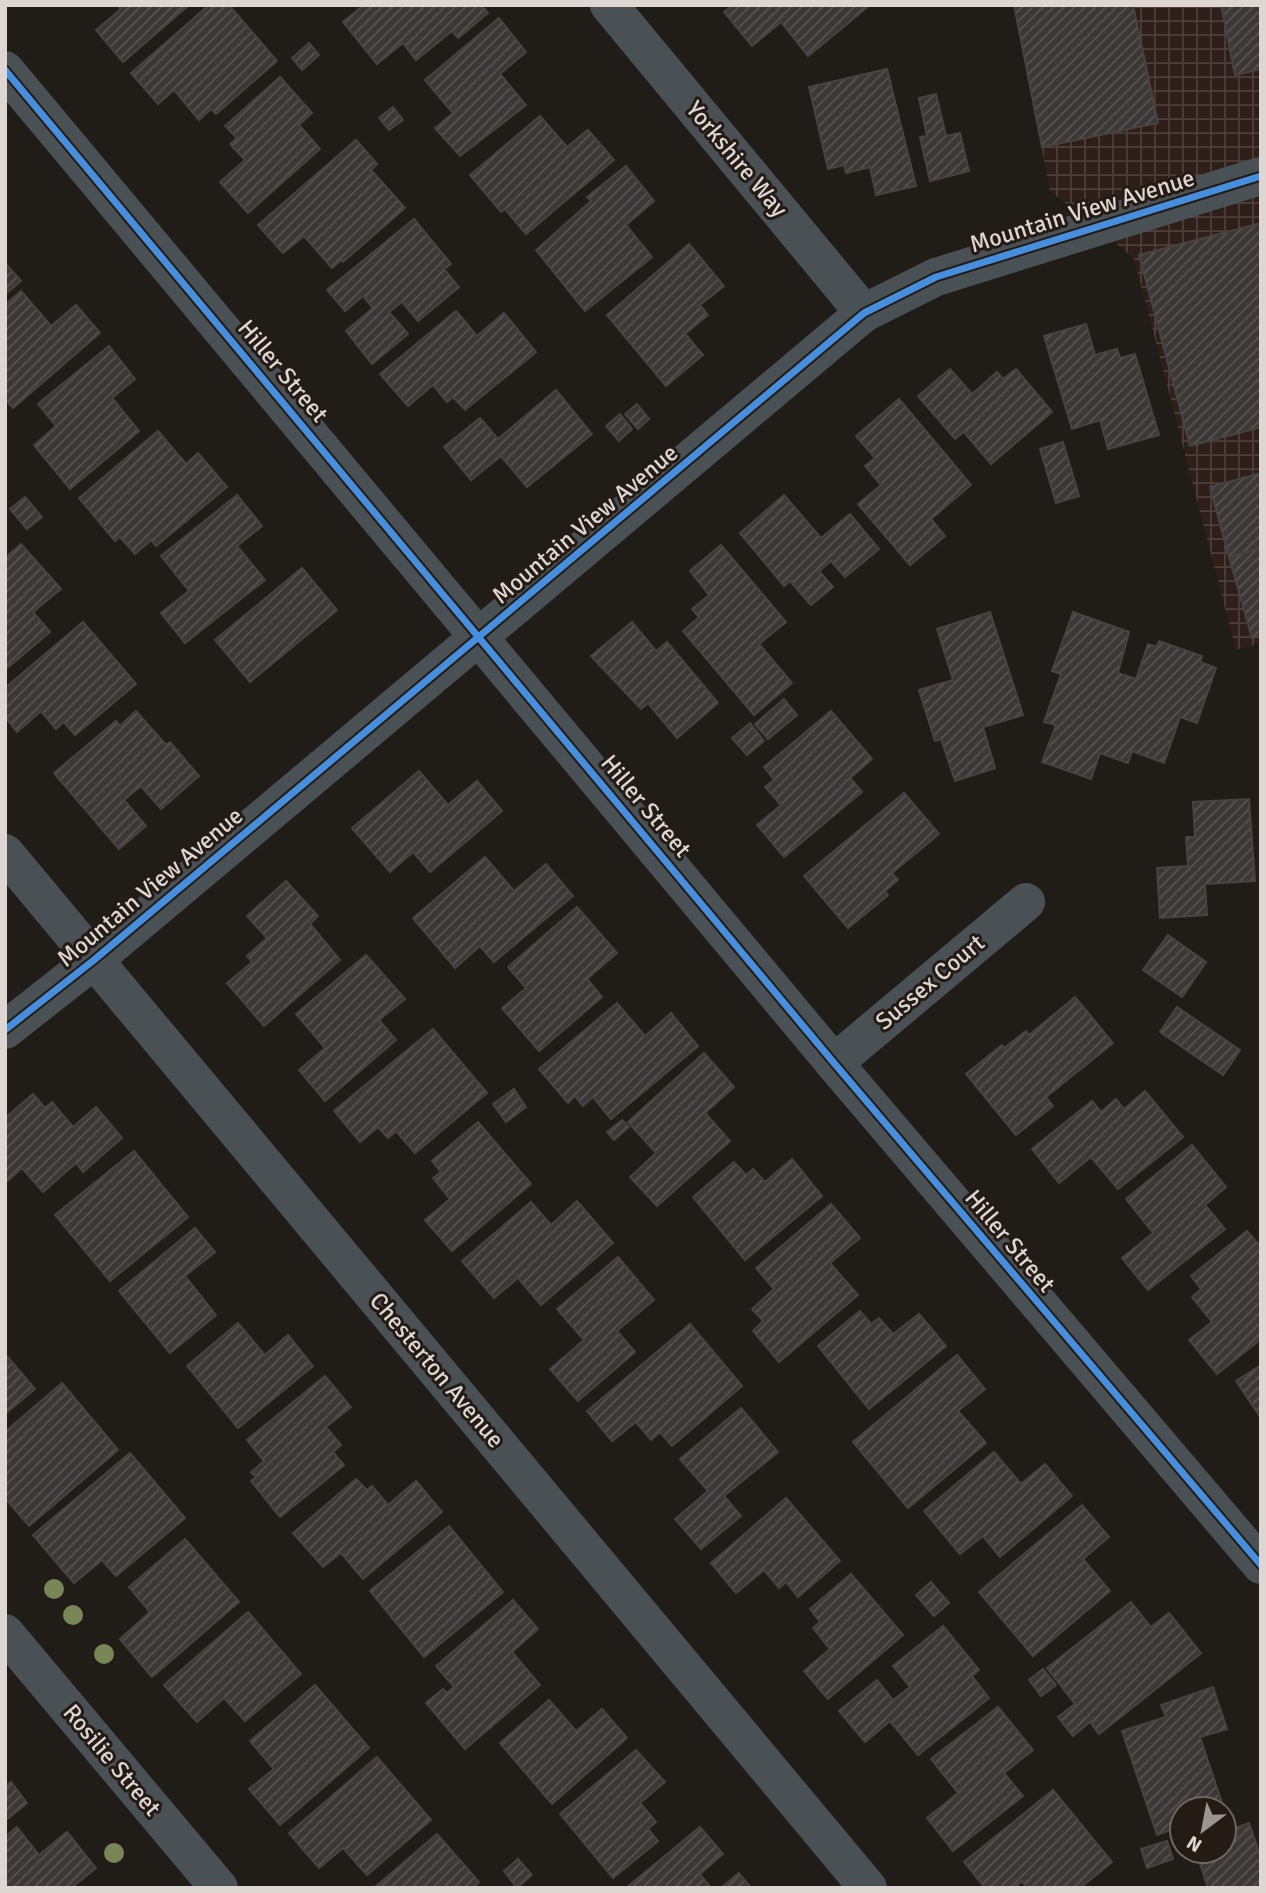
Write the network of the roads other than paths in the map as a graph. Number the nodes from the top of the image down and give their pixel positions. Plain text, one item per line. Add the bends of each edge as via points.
1 (609, 5) edge
2 (5, 70) edge
3 (1261, 177) edge
4 (864, 313) junction
5 (481, 636) junction
6 (5, 853) edge
7 (1026, 902) dead end
8 (94, 960) junction
9 (5, 1030) edge
10 (834, 1063) junction
11 (1261, 1565) edge
12 (5, 1633) edge
13 (219, 1888) edge
14 (868, 1888) edge

1 - 4 street, Yorkshire Way
2 - 5 street, Hiller Street
3 - 4 street, Mountain View Avenue via 936,277
4 - 5 street, Mountain View Avenue
5 - 8 street, Mountain View Avenue
5 - 10 street, Hiller Street
6 - 8 street, Chesterton Avenue
7 - 10 street, Sussex Court
8 - 9 street, Mountain View Avenue
8 - 14 street, Chesterton Avenue
10 - 11 street, Hiller Street
12 - 13 street, Rosilie Street

